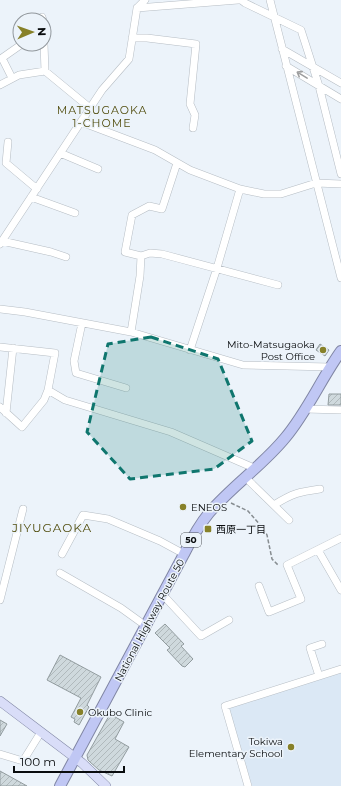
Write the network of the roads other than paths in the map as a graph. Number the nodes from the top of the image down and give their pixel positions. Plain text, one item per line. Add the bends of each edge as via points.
1 (145, 0) edge
2 (239, 0) edge
3 (270, 0) edge
4 (138, 8) junction
5 (274, 16) junction
6 (132, 38) junction
7 (282, 49) junction
8 (12, 51) edge
9 (44, 52) edge
10 (286, 66) junction
11 (313, 67) junction
12 (45, 71) junction
13 (12, 78) junction
14 (340, 81) edge
15 (0, 85) edge
16 (319, 85) junction
17 (341, 99) edge
18 (90, 108) junction
19 (81, 122) junction
20 (193, 128) dead end
21 (8, 142) dead end
22 (60, 153) junction
23 (177, 163) junction
24 (98, 169) dead end
25 (341, 174) edge
26 (316, 183) junction
27 (341, 184) edge
28 (37, 189) junction
29 (240, 189) junction
30 (31, 197) junction
31 (75, 213) dead end
32 (1, 242) edge
33 (140, 256) junction
34 (66, 257) dead end
35 (217, 268) junction
36 (341, 278) edge
37 (278, 285) dead end
38 (0, 309) edge
39 (82, 323) junction
40 (131, 332) junction
41 (0, 347) edge
42 (13, 348) junction
43 (190, 350) junction
44 (341, 351) edge
45 (330, 368) junction
46 (126, 388) dead end
47 (48, 390) junction
48 (0, 407) edge
49 (305, 409) junction
50 (341, 410) edge
51 (6, 413) junction
52 (254, 468) junction
53 (245, 477) junction
54 (320, 489) dead end
55 (274, 505) junction
56 (23, 509) dead end
57 (289, 520) dead end
58 (341, 538) edge
59 (318, 550) junction
60 (62, 554) dead end
61 (184, 554) junction
62 (60, 573) dead end
63 (259, 586) dead end
64 (341, 590) edge
65 (163, 595) junction
66 (0, 599) edge
67 (229, 620) dead end
68 (146, 626) junction
69 (322, 644) dead end
70 (341, 669) edge
71 (319, 676) junction
72 (0, 700) edge
73 (41, 732) junction
74 (0, 754) edge
75 (75, 759) junction
76 (60, 786) edge
77 (106, 786) edge
78 (248, 786) edge

1 - 4 street
2 - 4 street
2 - 5 street
3 - 5 street
4 - 6 street
5 - 7 street
5 - 11 street via 301,30
6 - 18 street via 130,59 102,90
6 - 20 street via 196,44 190,104 195,115
7 - 10 street
7 - 11 street
8 - 13 street via 2,58
9 - 12 street
16 -> 10 street
10 - 26 street
11 - 14 street
11 - 16 street
12 - 13 street
12 - 18 street
13 - 15 street
14 - 16 street
16 - 17 street
16 - 25 street
18 - 19 street
19 - 22 street
19 - 23 street via 155,150
21 - 28 street via 6,163
22 - 24 street
22 - 28 street
23 - 29 street
23 - 33 street via 162,209 148,206 132,215 125,252
26 - 27 street
26 - 29 street via 281,194 264,194
26 - 36 street
28 - 30 street
29 - 35 street
30 - 31 street
30 - 32 street
32 - 34 street
33 - 35 street via 150,253 162,254
33 - 40 street via 140,276
35 - 37 street
35 - 43 street
38 - 39 street
39 - 40 street
39 - 46 street via 74,361 76,373
40 - 43 street
41 - 42 street
42 - 47 street via 55,353
42 - 51 street
43 - 45 street via 242,365
44 - 45 highway, National Highway Route 50 / 50
45 - 49 highway, National Highway Route 50 / 50
47 - 51 street via 44,400 22,427
47 - 52 street via 65,400 171,432
48 - 51 street
49 - 50 street
49 - 52 highway, National Highway Route 50 / 50 via 284,439
52 - 53 highway, National Highway Route 50 / 50
53 - 55 street
53 - 61 highway, National Highway Route 50 / 50 via 206,516
54 - 55 street via 297,492
55 - 57 street
56 - 66 street
58 - 59 street
59 - 63 street via 287,565 301,599 269,612
59 - 64 street
60 - 61 street via 83,515 108,519
61 - 65 highway, National Highway Route 50 / 50
62 - 68 street via 121,608
65 - 67 street via 201,636
65 - 68 highway, National Highway Route 50 / 50
68 - 75 highway, National Highway Route 50 / 50
69 - 71 street via 310,648
70 - 71 street
71 - 78 street via 225,706
72 - 73 main road
73 - 74 street via 23,761
73 - 75 main road
75 - 76 highway, National Highway Route 50 / 50
75 - 77 main road

